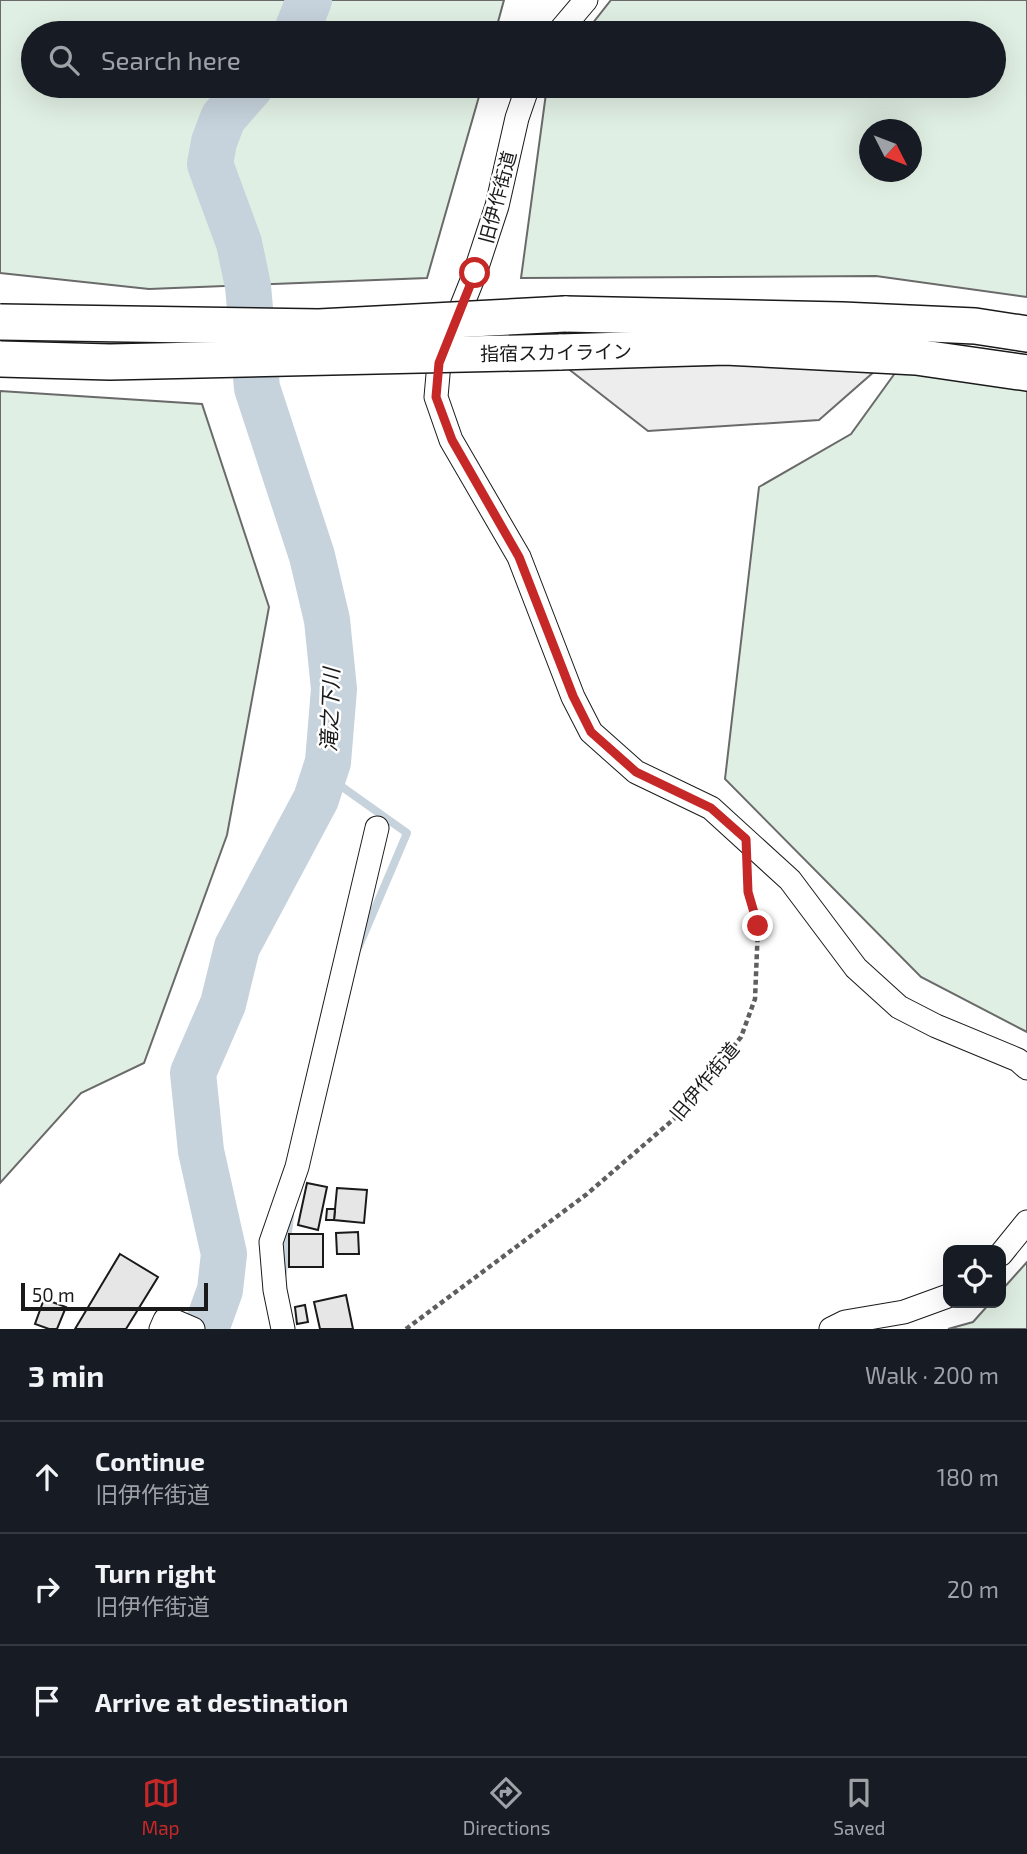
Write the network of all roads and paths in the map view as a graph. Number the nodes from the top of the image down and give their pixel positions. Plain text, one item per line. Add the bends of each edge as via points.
1 (586, 0) edge
2 (568, 21) edge
3 (524, 98) edge
4 (0, 322) edge
5 (1027, 334) edge
6 (0, 359) edge
7 (1027, 373) edge
8 (377, 828) dead end
9 (746, 839) junction
10 (1027, 1068) edge
11 (1027, 1222) edge
12 (1006, 1248) edge
13 (943, 1298) edge
14 (283, 1329) edge
15 (406, 1329) edge
16 (831, 1329) edge

1 - 2 street
3 - 9 street, 旧伊作街道 via 497,206 439,363 436,397 452,440 519,557 591,732 636,772 711,808
4 - 5 main road, 指宿スカイライン, bridge via 318,327 565,314 842,320 975,326
6 - 7 main road, 指宿スカイライン, bridge via 110,362 725,347 916,358
8 - 14 street via 297,1167 271,1242
9 - 10 street via 790,880 856,968 900,1007
9 - 15 path, 旧伊作街道 via 748,892 758,926 755,999 741,1037 682,1112 587,1194
11 - 12 street
13 - 16 street

